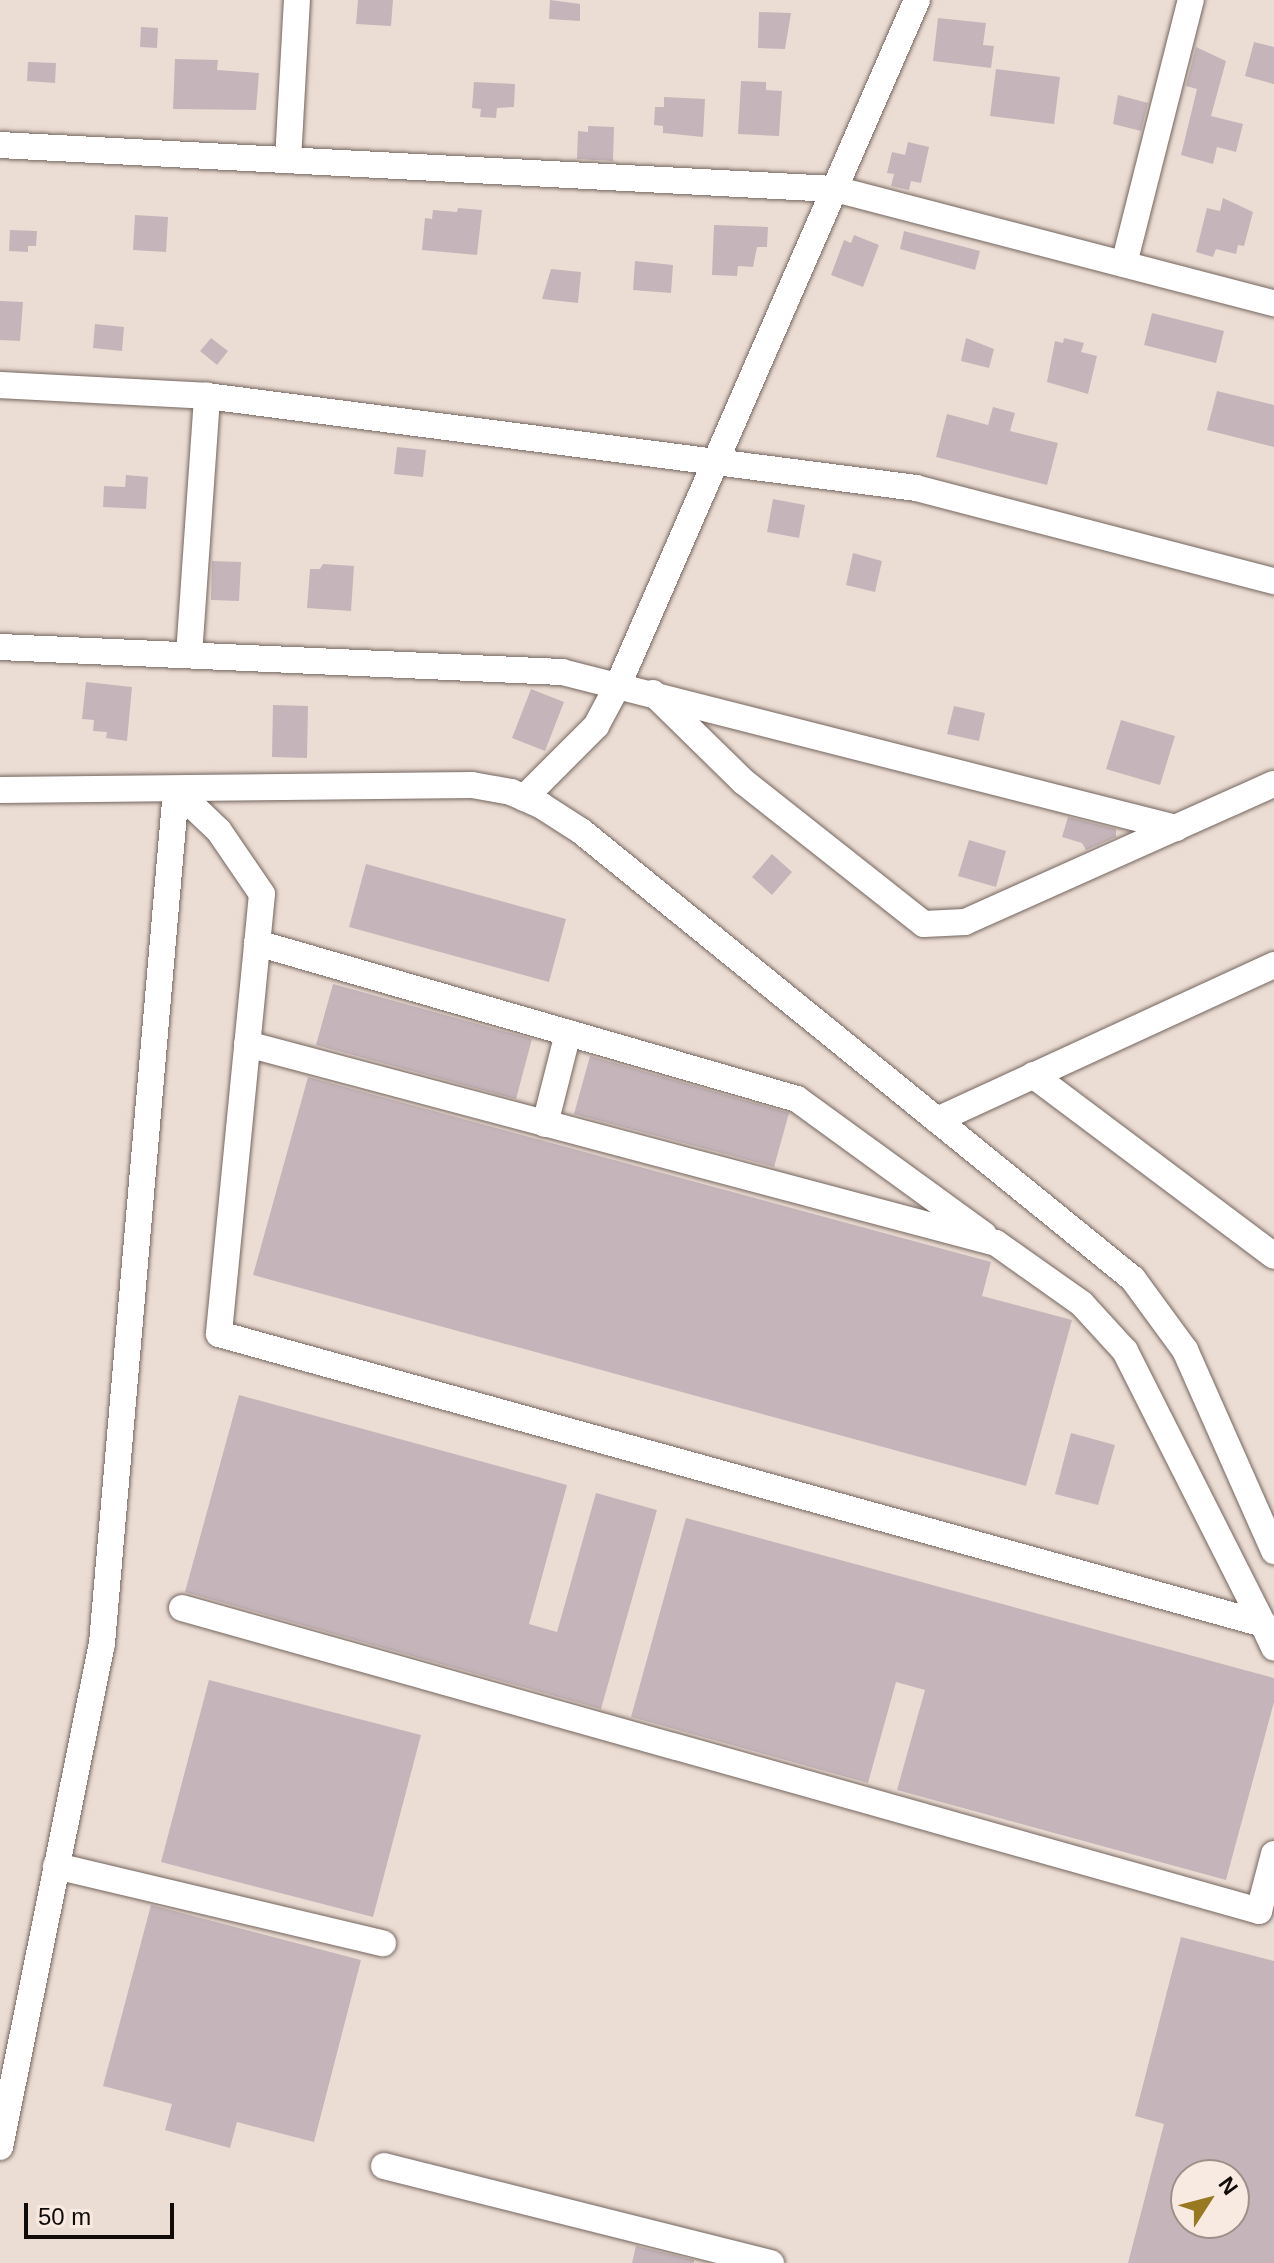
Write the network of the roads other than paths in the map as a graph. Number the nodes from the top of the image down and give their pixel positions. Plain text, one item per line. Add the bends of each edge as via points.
1 (297, 0) edge
2 (917, 0) edge
3 (1191, 0) edge
4 (0, 145) edge
5 (288, 160) junction
6 (835, 189) junction
7 (1124, 264) junction
8 (1274, 303) edge
9 (0, 385) edge
10 (207, 396) junction
11 (717, 462) junction
12 (1274, 581) edge
13 (0, 647) edge
14 (189, 655) junction
15 (619, 683) junction
16 (652, 692) junction
17 (1274, 784) edge
18 (0, 790) edge
19 (176, 790) junction
20 (524, 798) junction
21 (1176, 828) junction
22 (257, 943) junction
23 (1274, 965) edge
24 (568, 1033) junction
25 (247, 1044) junction
26 (1033, 1075) junction
27 (937, 1120) junction
28 (545, 1124) junction
29 (996, 1243) junction
30 (1274, 1256) edge
31 (1274, 1551) edge
32 (182, 1608) dead end
33 (1263, 1624) junction
34 (1274, 1648) edge
35 (1274, 1854) edge
36 (56, 1866) junction
37 (383, 1943) dead end
38 (0, 2147) edge
39 (384, 2166) dead end
40 (771, 2263) edge

1 - 5 street
2 - 6 street
3 - 7 street
4 - 5 street
5 - 6 street
6 - 7 street
6 - 11 street
7 - 8 street
9 - 10 street
10 - 11 street
10 - 14 street
11 - 12 street via 916,488
11 - 15 street
13 - 14 street
14 - 15 street via 562,672
15 - 16 street
15 - 20 street via 596,726
16 - 21 street
16 - 21 street via 744,782 924,924 965,922
17 - 21 street
18 - 19 street
19 - 20 street via 472,785
19 - 22 street via 219,831 262,894
19 - 36 street via 102,1643
20 - 27 street via 581,831
22 - 24 street
22 - 25 street
23 - 26 street
24 - 28 street
24 - 29 street via 797,1099
25 - 28 street
25 - 33 street via 219,1334
26 - 27 street
26 - 30 street
27 - 31 street via 1133,1279 1162,1312 1185,1350
28 - 29 street
29 - 33 street via 1082,1304 1125,1351
32 - 35 street via 1259,1911
33 - 34 street
36 - 37 street
36 - 38 street
39 - 40 street

